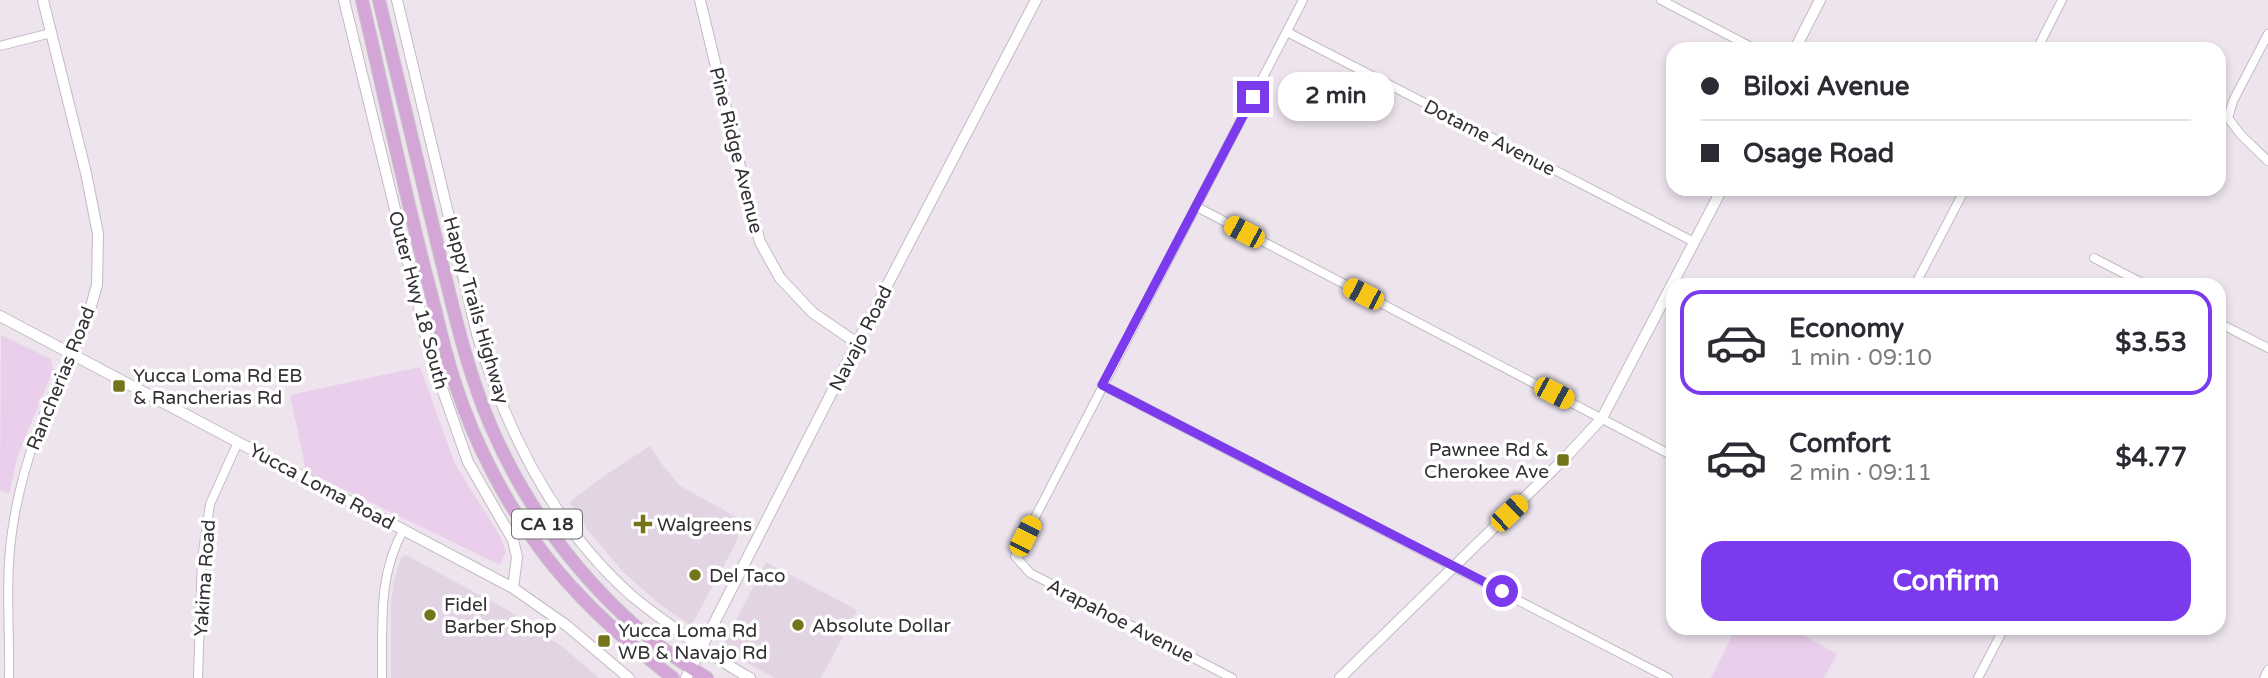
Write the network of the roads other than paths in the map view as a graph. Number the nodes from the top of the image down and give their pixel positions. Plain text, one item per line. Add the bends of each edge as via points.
1 (43, 0) edge
2 (344, 0) edge
3 (362, 0) edge
4 (379, 0) edge
5 (397, 0) edge
6 (700, 0) edge
7 (1036, 0) edge
8 (1303, 0) edge
9 (1661, 0) edge
10 (1820, 0) edge
11 (2063, 0) edge
12 (1287, 32) junction
13 (51, 33) junction
14 (2268, 34) edge
15 (1742, 42) edge
16 (1799, 42) edge
17 (2041, 42) edge
18 (0, 46) edge
19 (2268, 161) edge
20 (1718, 196) edge
21 (1961, 196) edge
22 (1196, 207) junction
23 (1694, 242) junction
24 (2094, 258) dead end
25 (1675, 278) edge
26 (1919, 278) edge
27 (2133, 278) edge
28 (1666, 296) edge
29 (0, 316) edge
30 (2226, 327) edge
31 (857, 343) junction
32 (2268, 348) edge
33 (72, 355) junction
34 (1102, 385) junction
35 (1602, 418) junction
36 (238, 442) junction
37 (1666, 452) edge
38 (404, 529) junction
39 (1454, 566) junction
40 (513, 588) junction
41 (2000, 635) edge
42 (701, 648) junction
43 (2268, 670) edge
44 (688, 673) edge
45 (9, 678) edge
46 (198, 678) edge
47 (382, 678) edge
48 (629, 678) edge
49 (673, 678) edge
50 (706, 678) edge
51 (750, 678) edge
52 (1232, 678) edge
53 (1339, 678) edge
54 (1668, 678) edge
55 (1978, 678) edge
56 (2264, 678) edge

1 - 13 street, Rancherias Road
2 - 40 street, Outer Hwy 18 South via 431,357 468,462 513,540 517,557
3 - 49 main road, Happy Trails Highway / CA 18 via 410,213 455,385 472,429 509,501 544,554 621,636
4 - 44 main road, Happy Trails Highway / CA 18 via 452,303 491,426 531,502 561,544 587,576
5 - 42 street via 477,334 509,425 547,495 589,552 631,595
6 - 31 street, Pine Ridge Avenue via 760,242 780,278 813,313
7 - 31 street, Navajo Road
8 - 12 street
9 - 15 street
10 - 16 street
11 - 17 street
12 - 22 street
12 - 23 street, Dotame Avenue
13 - 18 street
13 - 33 street, Rancherias Road via 98,234 97,285
14 - 19 street via 2228,118
20 - 23 street
21 - 26 street
22 - 34 street
22 - 35 street
23 - 25 street
24 - 27 street
28 - 35 street
29 - 33 street, Yucca Loma Road
30 - 32 street
31 - 42 street, Navajo Road
33 - 36 street, Yucca Loma Road
33 - 45 street, Rancherias Road via 35,435 21,480 11,535
34 - 39 street
34 - 52 street, Arapahoe Avenue via 1014,556 1030,573
35 - 37 street
35 - 39 street
36 - 38 street, Yucca Loma Road
36 - 46 street, Yakima Road via 210,504 202,559
38 - 40 street, Yucca Loma Road
38 - 47 street via 386,573
39 - 53 street
39 - 54 street
40 - 48 street, Yucca Loma Road
41 - 55 street
42 - 44 street, Navajo Road
42 - 51 street
43 - 56 street
44 - 50 main road, Happy Trails Highway / CA 18

